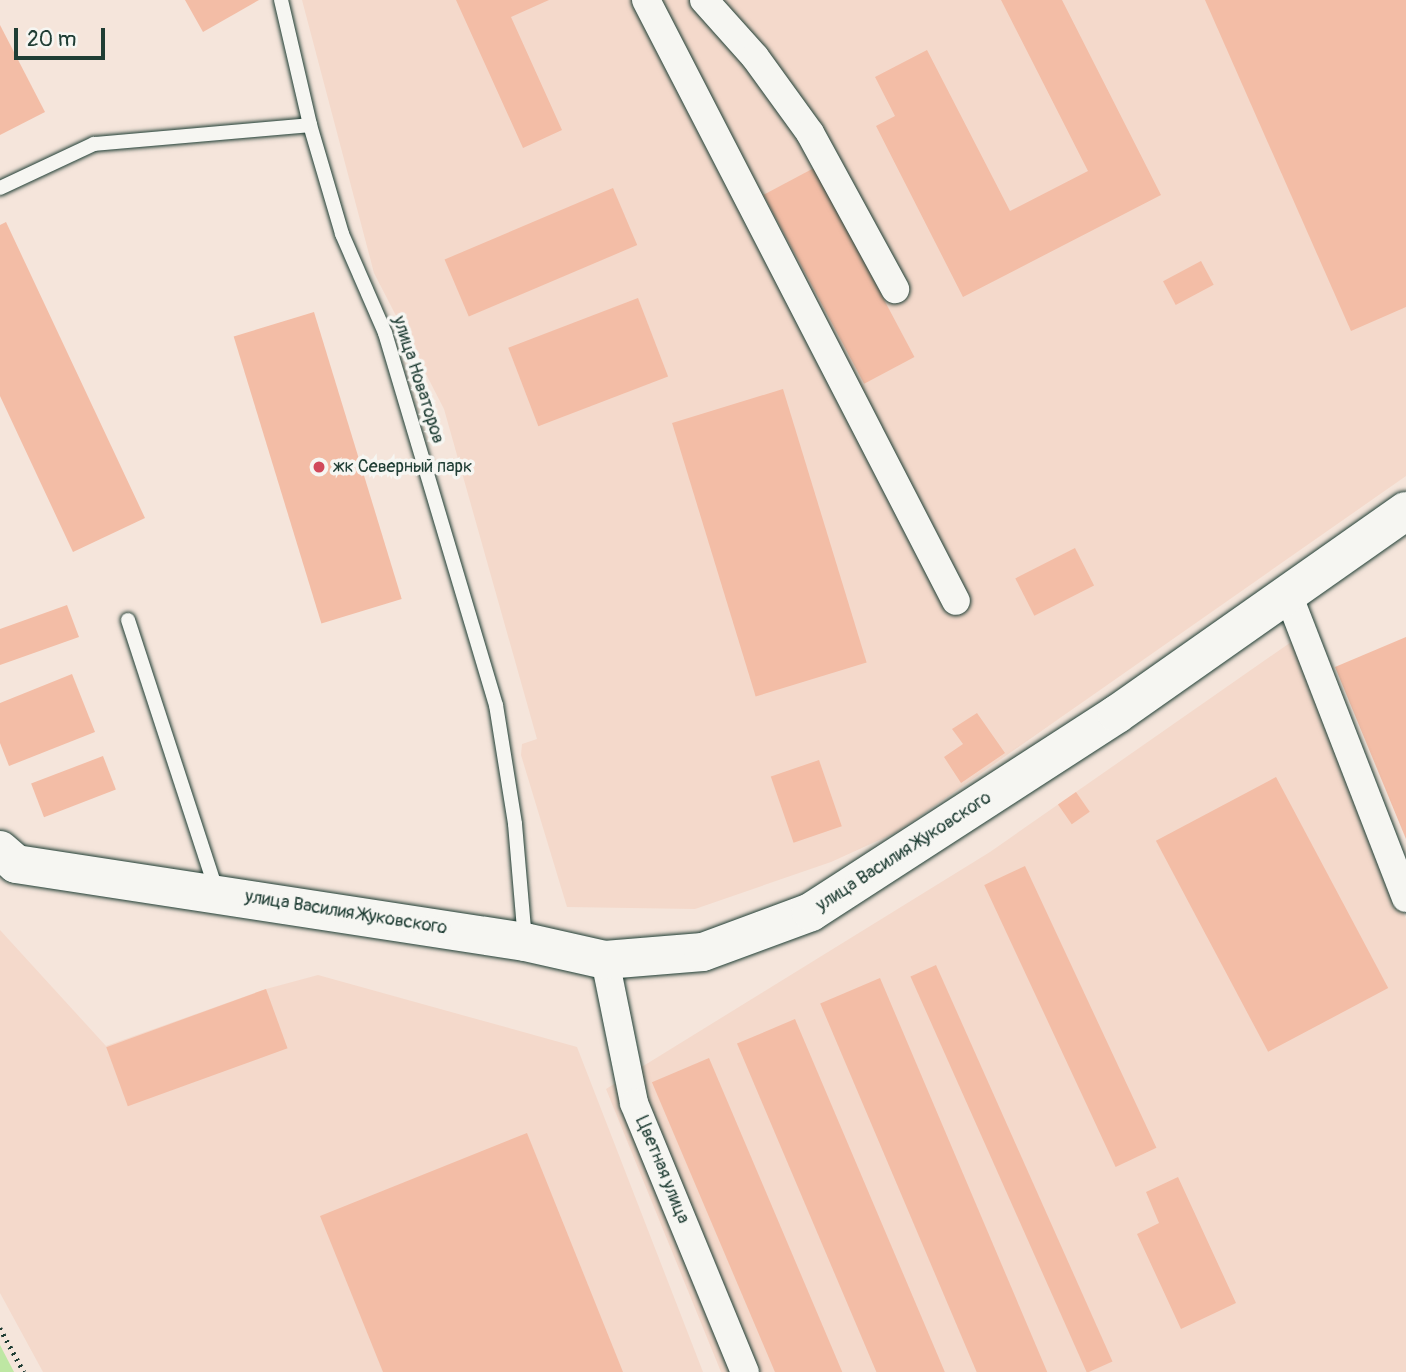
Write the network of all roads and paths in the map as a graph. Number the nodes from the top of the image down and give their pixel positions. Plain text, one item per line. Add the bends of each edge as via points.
1 (281, 0) edge
2 (646, 0) edge
3 (704, 0) edge
4 (310, 125) junction
5 (0, 188) edge
6 (895, 289) dead end
7 (1406, 511) edge
8 (1288, 594) junction
9 (956, 601) dead end
10 (128, 620) dead end
11 (0, 850) edge
12 (217, 893) junction
13 (1406, 898) edge
14 (525, 942) junction
15 (605, 960) junction
16 (0, 1328) edge
17 (24, 1372) edge
18 (745, 1372) edge

1 - 4 lane, улица Новаторов
2 - 9 street
3 - 6 street via 755,57 810,133
4 - 5 lane via 94,145
4 - 14 lane, улица Новаторов via 342,234 385,333 496,705 515,824
7 - 8 street, улица Василия Жуковского
8 - 13 street
8 - 15 street, улица Василия Жуковского via 1117,714 811,912 703,952
10 - 12 lane
11 - 12 street, улица Василия Жуковского via 16,864
12 - 14 street, улица Василия Жуковского
14 - 15 street, улица Василия Жуковского
15 - 18 street, Цветная улица via 635,1104
16 - 17 path

